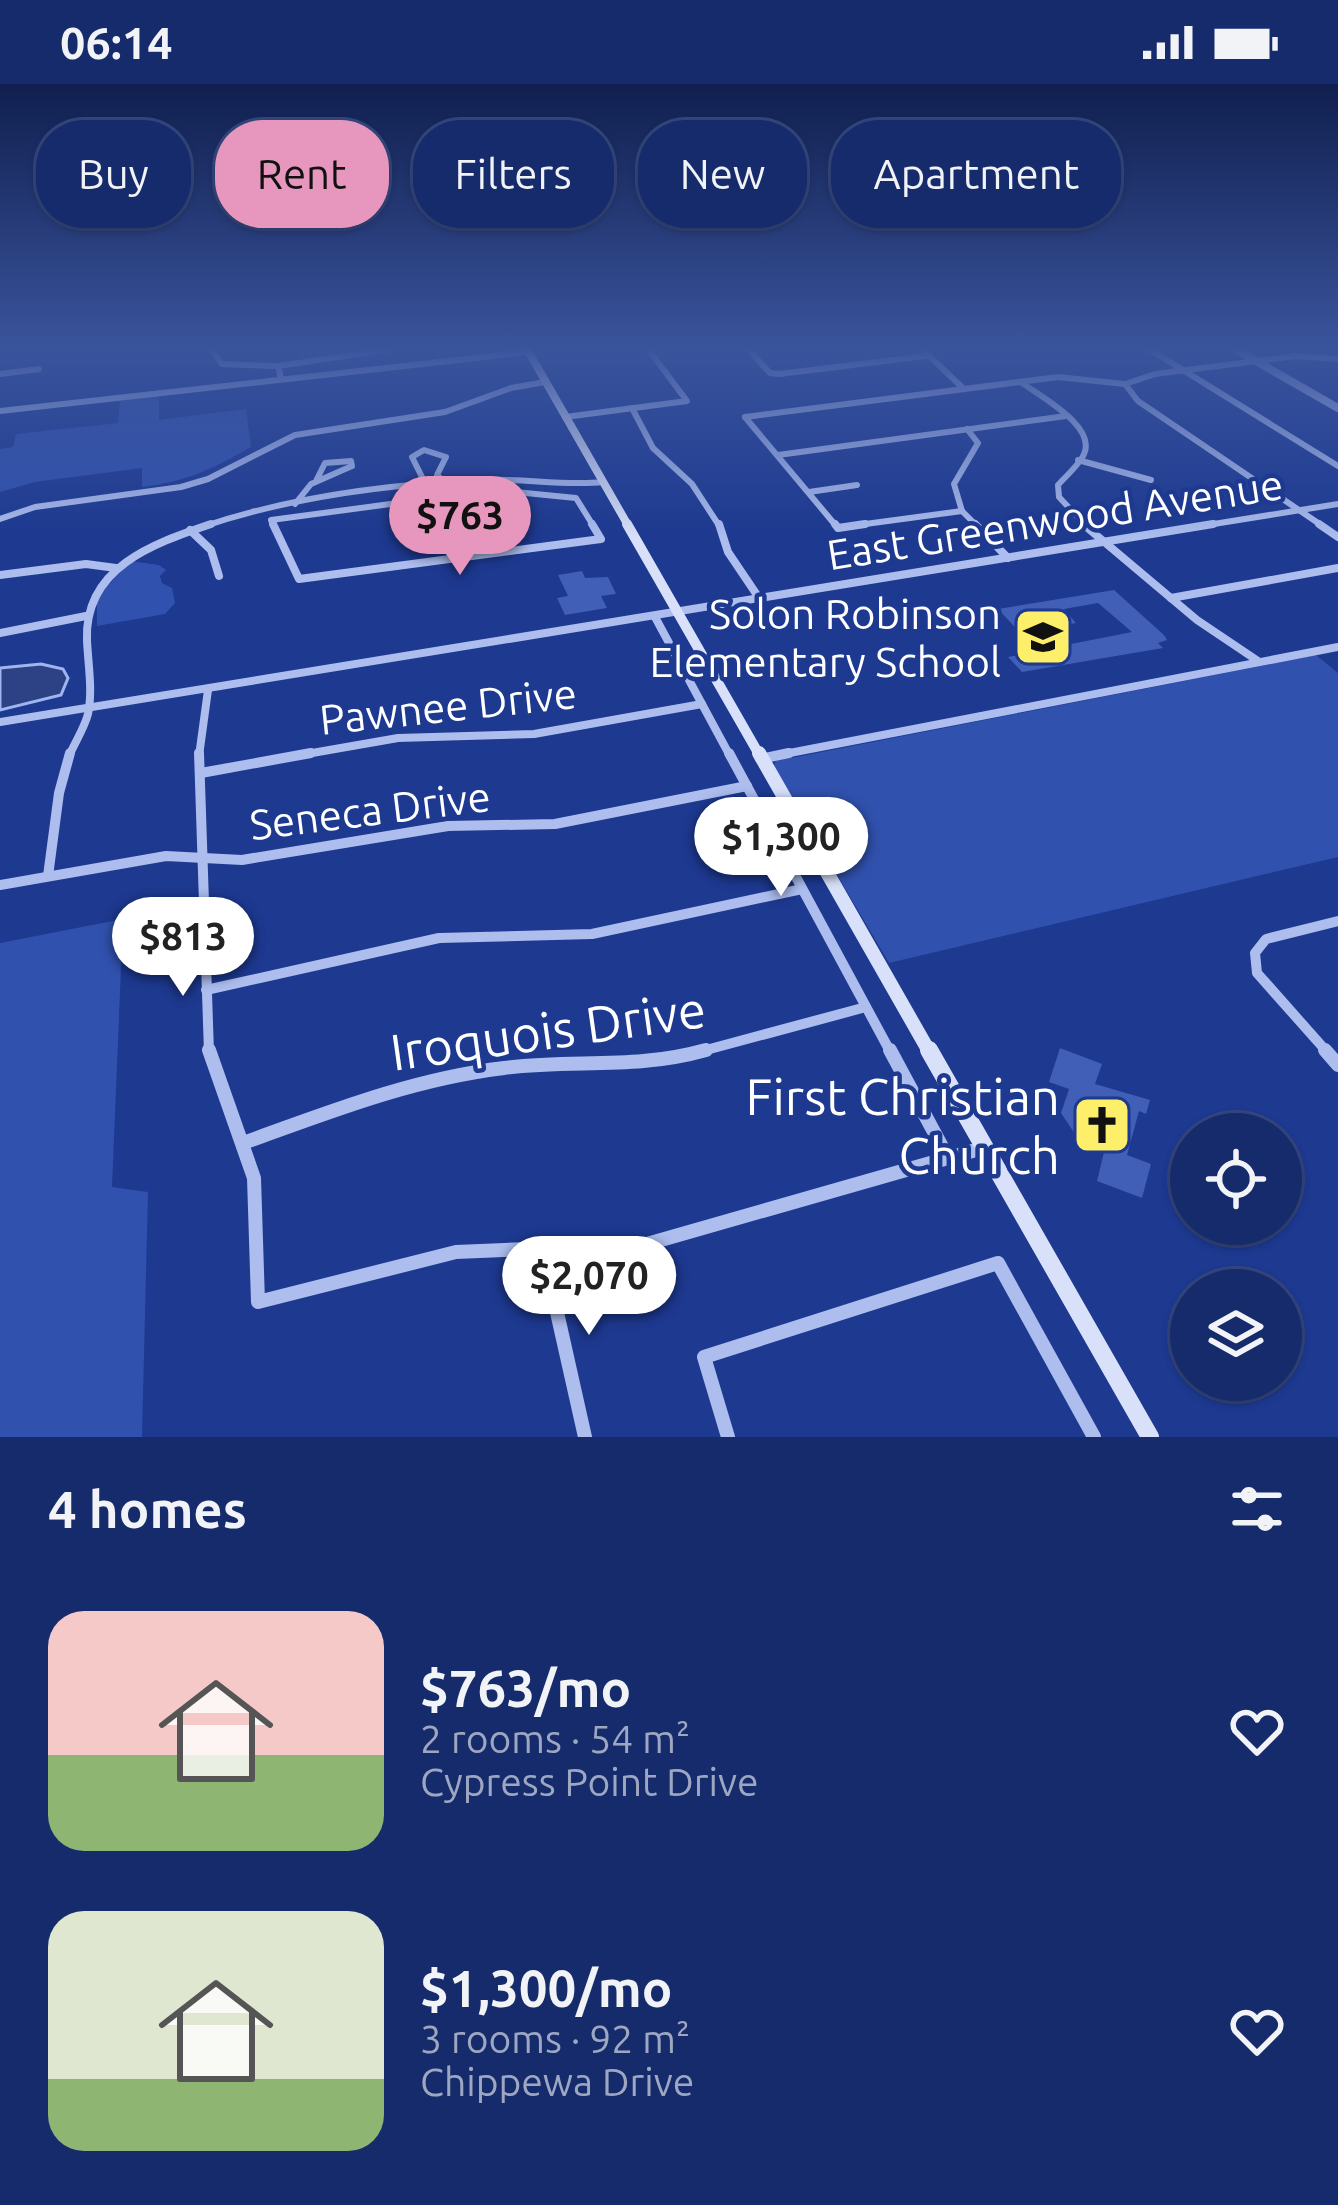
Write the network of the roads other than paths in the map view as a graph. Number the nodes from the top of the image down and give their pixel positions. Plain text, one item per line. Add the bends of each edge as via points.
1 (445, 412) edge
2 (562, 412) edge
3 (601, 412) edge
4 (634, 412) edge
5 (777, 412) edge
6 (1061, 412) edge
7 (1154, 412) edge
8 (1252, 412) edge
9 (1066, 416) junction
10 (565, 417) junction
11 (967, 429) junction
12 (778, 455) junction
13 (1078, 460) junction
14 (1338, 466) edge
15 (316, 479) junction
16 (1151, 480) dead end
17 (603, 482) junction
18 (447, 484) junction
19 (857, 485) dead end
20 (421, 487) junction
21 (405, 490) junction
22 (809, 492) junction
23 (99, 499) junction
24 (407, 501) junction
25 (295, 504) junction
26 (1338, 504) edge
27 (266, 510) junction
28 (1299, 510) junction
29 (962, 511) junction
30 (98, 513) dead end
31 (0, 519) edge
32 (272, 520) junction
33 (190, 530) junction
34 (1338, 537) edge
35 (1104, 541) junction
36 (1008, 558) junction
37 (116, 568) junction
38 (1338, 568) edge
39 (0, 575) edge
40 (219, 576) dead end
41 (759, 598) junction
42 (1172, 598) junction
43 (677, 614) junction
44 (86, 616) junction
45 (655, 617) junction
46 (0, 633) edge
47 (1338, 647) edge
48 (1260, 662) junction
49 (208, 690) junction
50 (702, 704) junction
51 (88, 708) junction
52 (0, 722) edge
53 (760, 759) junction
54 (201, 773) junction
55 (747, 787) junction
56 (807, 842) junction
57 (780, 848) junction
58 (204, 859) junction
59 (48, 875) junction
60 (0, 885) edge
61 (802, 889) junction
62 (1338, 921) edge
63 (206, 990) junction
64 (866, 1007) junction
65 (1338, 1065) edge
66 (245, 1142) junction
67 (983, 1148) junction
68 (948, 1158) junction
69 (543, 1250) junction
70 (586, 1437) edge
71 (728, 1437) edge
72 (1094, 1437) edge
73 (1150, 1437) edge

1 - 23 street via 295,436 208,479
2 - 10 main road
3 - 10 street
4 - 41 street via 665,464 692,484
5 - 12 street via 746,416
6 - 9 street
7 - 28 street
8 - 14 street
9 - 11 street
9 - 13 street via 1086,438
10 - 17 main road
11 - 12 street
11 - 29 street via 978,443 955,484
12 - 22 street
13 - 16 street
13 - 35 street via 1063,474 1059,497
15 - 15 street via 325,464 351,461 352,466
15 - 25 street
17 - 18 street
17 - 43 main road
18 - 20 street
18 - 20 street via 437,475 446,457 424,449 412,457
19 - 22 street
20 - 21 street
21 - 24 street
21 - 25 street
22 - 29 street via 838,528
23 - 30 street
23 - 31 street
24 - 32 street
24 - 32 street via 495,490 576,498 601,539 299,579
25 - 27 street
26 - 28 street, East Greenwood Avenue
27 - 32 street
27 - 33 street
28 - 34 street
28 - 35 street, East Greenwood Avenue
29 - 36 street
33 - 37 street
33 - 40 street via 211,550
35 - 36 street, East Greenwood Avenue
35 - 42 street
36 - 41 street, East Greenwood Avenue
37 - 39 street
37 - 44 street via 92,593
38 - 42 street
41 - 43 street, East Greenwood Avenue
42 - 48 street
43 - 45 street, East Greenwood Avenue
43 - 53 main road
44 - 46 street
44 - 51 street
45 - 49 street, East Greenwood Avenue
45 - 50 street
47 - 48 street
48 - 53 street
49 - 51 street, East Greenwood Avenue
49 - 54 street
50 - 54 street, Pawnee Drive via 534,734 398,738
50 - 55 street
51 - 52 street, East Greenwood Avenue
51 - 59 street via 65,765
53 - 56 main road
54 - 58 street
55 - 57 street
55 - 58 street, Seneca Drive via 555,824 448,826 270,857
56 - 57 street
56 - 67 main road
57 - 61 street
58 - 59 street, Seneca Drive via 166,856
58 - 63 street
59 - 60 street, Seneca Drive
61 - 63 street via 592,934 439,938
61 - 64 street
62 - 65 street via 1266,939 1255,953 1257,973
63 - 66 street via 209,1060
64 - 66 street, Iroquois Drive via 667,1060 508,1067 402,1085
64 - 68 street
66 - 69 street via 258,1302 456,1252
67 - 68 street
67 - 73 main road
68 - 69 street via 647,1244
69 - 70 street
71 - 72 street via 704,1357 998,1263

